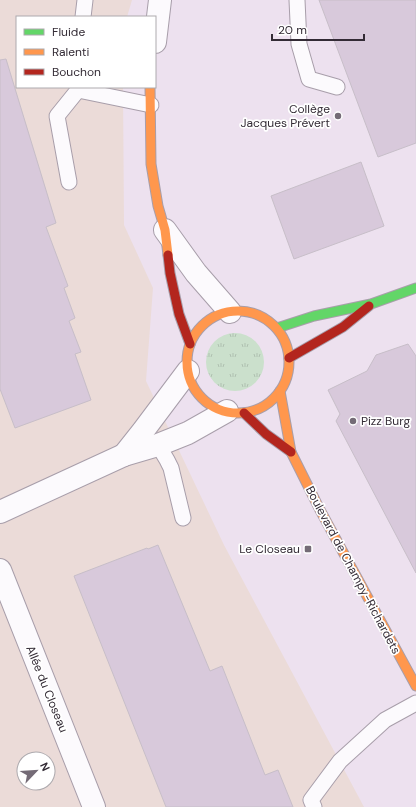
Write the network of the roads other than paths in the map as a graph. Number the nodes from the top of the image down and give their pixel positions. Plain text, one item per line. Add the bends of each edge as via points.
1 (85, 0) edge
2 (160, 0) edge
3 (297, 0) edge
4 (84, 16) edge
5 (156, 34) edge
6 (338, 87) dead end
7 (150, 88) edge
8 (78, 89) edge
9 (151, 105) junction
10 (69, 182) dead end
11 (165, 230) junction
12 (416, 288) edge
13 (371, 304) junction
14 (230, 312) junction
15 (276, 328) junction
16 (190, 344) junction
17 (289, 358) junction
18 (188, 371) junction
19 (280, 391) junction
20 (236, 412) junction
21 (158, 445) junction
22 (290, 452) junction
23 (124, 455) junction
24 (0, 512) edge
25 (183, 518) dead end
26 (0, 570) edge
27 (416, 686) edge
28 (416, 703) edge
29 (94, 807) edge
30 (314, 807) edge

1 - 4 lane
2 - 5 street
3 - 6 lane via 299,44 309,79
7 - 9 street
8 - 9 lane
8 - 10 lane via 57,116
9 - 11 street via 152,164 158,206
11 - 14 street via 196,273
11 - 16 street via 170,273 179,314
12 - 13 street
13 - 15 street via 314,316
13 - 17 street via 343,327
14 - 15 street via 247,312 263,318
14 - 16 street via 217,315 206,322 196,332
15 - 17 street via 283,337
16 - 18 street
17 - 19 street via 286,381
18 - 20 street via 192,384 208,404
18 - 23 street
19 - 20 street via 273,400 255,411
19 - 22 street, Boulevard de Champy-Richardets
20 - 21 street
20 - 22 street, Boulevard de Champy-Richardets
21 - 23 street
21 - 25 lane via 171,468
22 - 27 street, Boulevard de Champy-Richardets
23 - 24 street
26 - 29 street, Allée du Closeau
28 - 30 lane via 385,720 340,761 311,800

